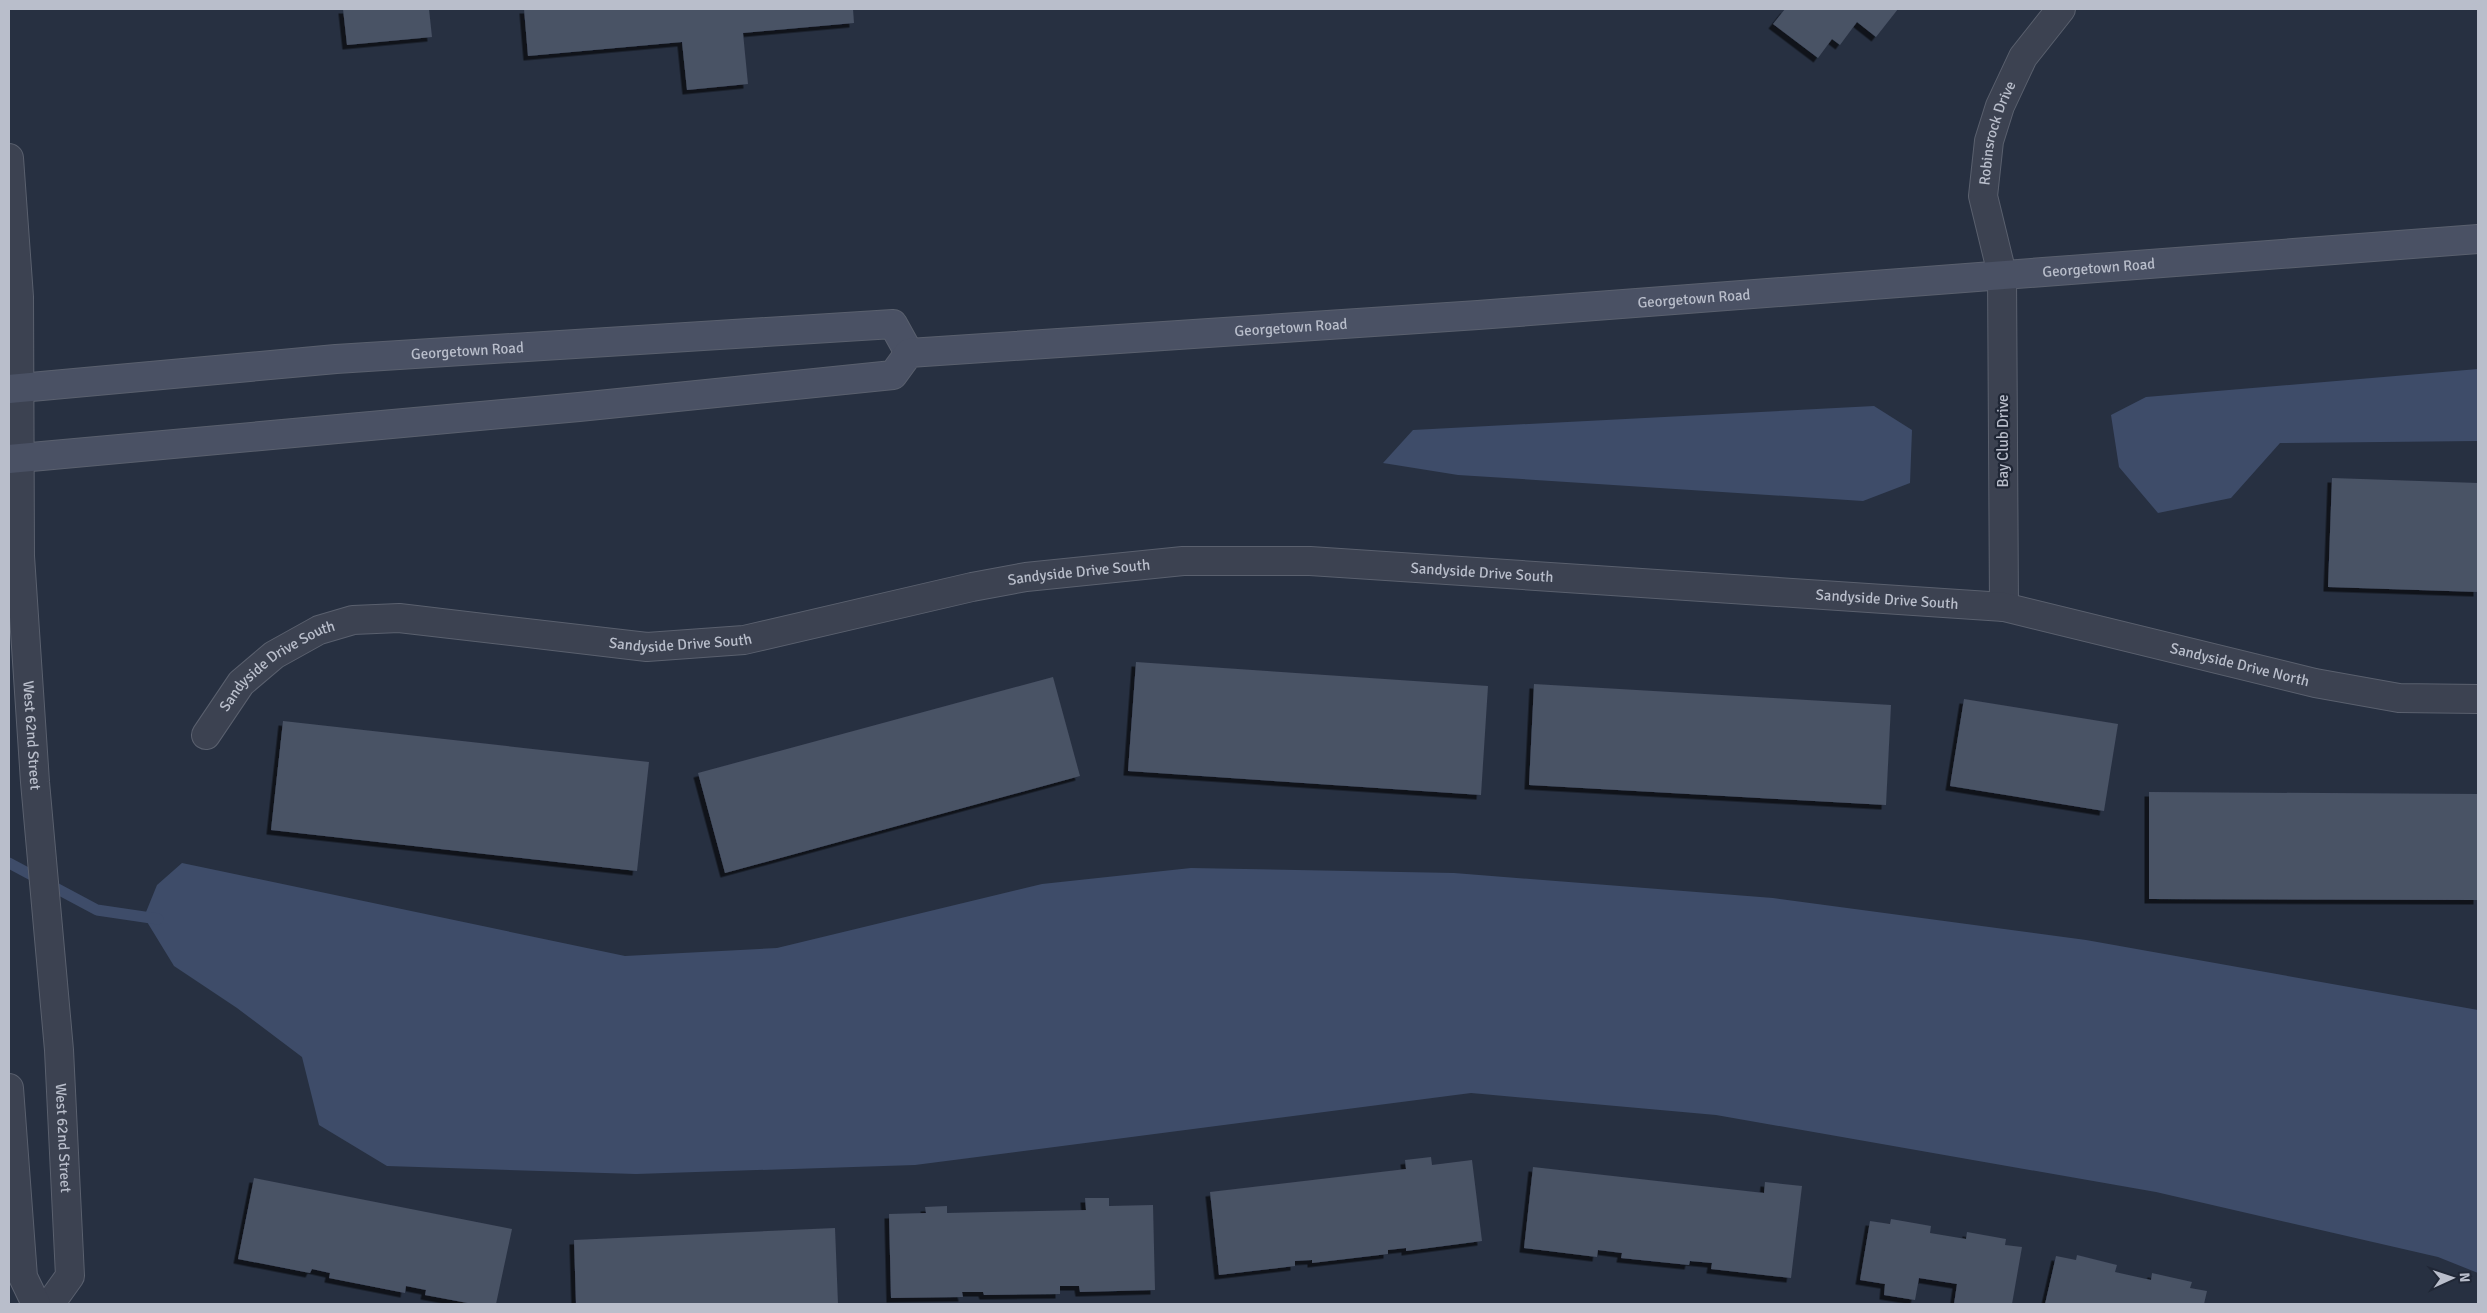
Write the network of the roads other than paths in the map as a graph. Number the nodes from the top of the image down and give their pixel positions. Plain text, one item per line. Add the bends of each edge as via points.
1 (2061, 9) edge
2 (9, 158) edge
3 (2478, 239) edge
4 (2002, 274) junction
5 (909, 353) junction
6 (14, 388) edge
7 (14, 458) edge
8 (2004, 607) junction
9 (2478, 699) edge
10 (206, 735) dead end
11 (9, 1088) edge
12 (36, 1304) edge
13 (50, 1304) edge

1 - 4 street, Robinsrock Drive via 2023,57 2000,106 1990,141 1983,196
2 - 6 street, West 62nd Street via 19,297
3 - 4 main road, Georgetown Road
4 - 5 main road, Georgetown Road
4 - 8 street, Bay Club Drive
5 - 6 main road, Georgetown Road via 893,324 336,359
5 - 7 main road via 893,375
6 - 7 street, West 62nd Street
7 - 13 street, West 62nd Street via 35,782 60,1050 70,1276
8 - 9 street, Sandyside Drive North via 2315,683 2399,698
8 - 10 street, Sandyside Drive South via 1310,561 1238,560 1183,561 1026,577 744,640 710,644 647,647 399,618 353,620 319,630 274,655 241,683
11 - 12 street via 23,1278

